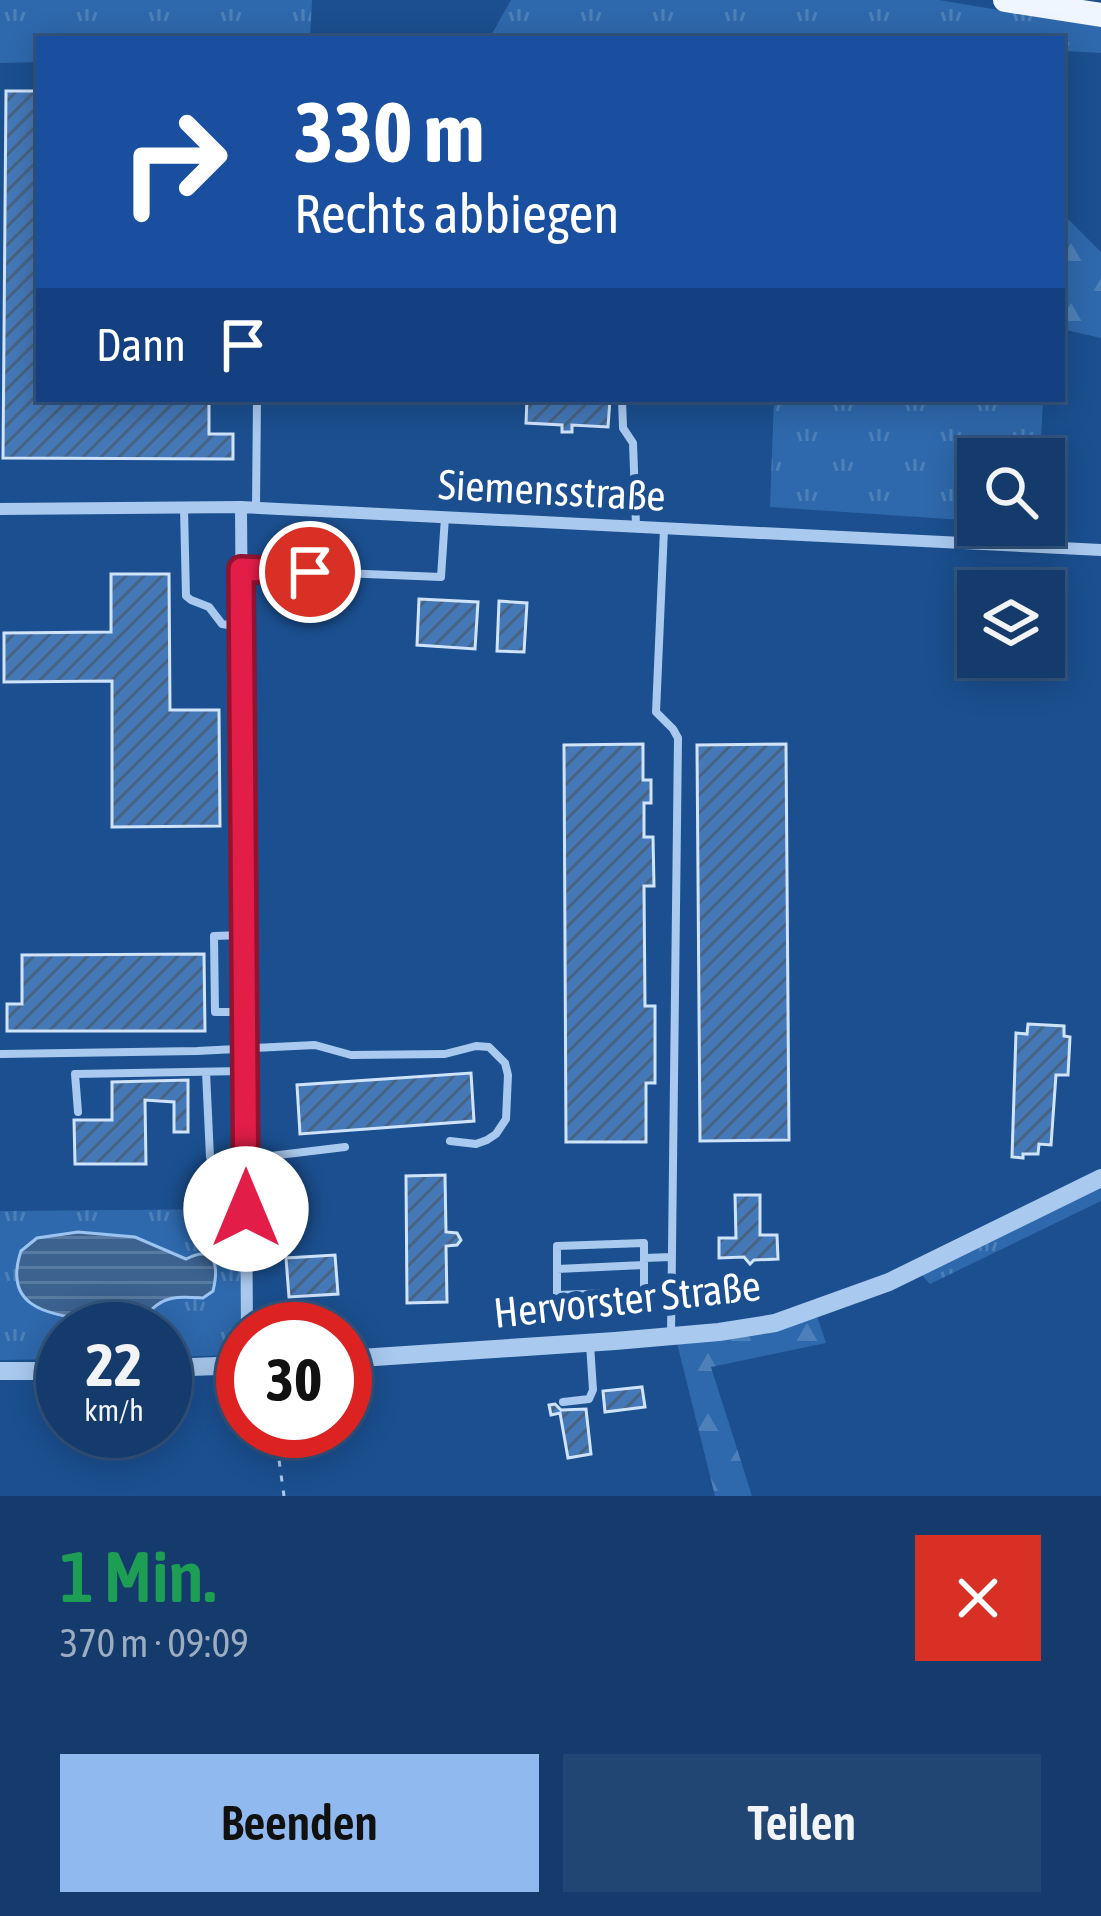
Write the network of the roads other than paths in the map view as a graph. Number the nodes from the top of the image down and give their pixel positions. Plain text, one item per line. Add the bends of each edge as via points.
1 (1005, 0) edge
2 (1101, 15) edge
3 (257, 402) edge
4 (622, 402) edge
5 (241, 507) junction
6 (0, 508) edge
7 (184, 508) junction
8 (256, 508) junction
9 (445, 517) junction
10 (637, 527) junction
11 (664, 529) junction
12 (1101, 550) edge
13 (241, 569) junction
14 (242, 627) junction
15 (245, 935) junction
16 (245, 1012) junction
17 (245, 1048) junction
18 (2, 1054) edge
19 (245, 1071) junction
20 (206, 1072) junction
21 (78, 1112) dead end
22 (450, 1142) dead end
23 (345, 1147) dead end
24 (210, 1157) dead end
25 (246, 1159) junction
26 (1101, 1178) edge
27 (671, 1257) junction
28 (644, 1262) junction
29 (557, 1268) junction
30 (247, 1302) edge
31 (671, 1336) junction
32 (590, 1343) junction
33 (372, 1357) edge
34 (0, 1371) edge
35 (36, 1371) edge
36 (563, 1402) dead end

1 - 2 main road
3 - 8 lane
4 - 10 lane via 633,442
5 - 7 street, Siemensstraße
5 - 8 street, Siemensstraße
5 - 13 street
6 - 7 street, Siemensstraße
7 - 14 lane via 186,596 223,624
8 - 9 street, Siemensstraße
9 - 10 street, Siemensstraße
9 - 13 lane via 441,577
10 - 11 street, Siemensstraße
11 - 12 street, Siemensstraße
11 - 27 lane via 656,712 678,738
13 - 14 street
14 - 15 street
15 - 16 street
15 - 16 lane via 214,936 215,1012
16 - 17 street
17 - 18 lane
17 - 19 street
17 - 22 lane via 315,1045 374,1055 490,1047 508,1076 506,1119 488,1140
19 - 20 lane
19 - 25 street
20 - 21 lane via 75,1074
20 - 24 lane
23 - 25 lane
25 - 30 street
26 - 31 street, Hervorster Straße via 831,1305 775,1322
27 - 28 lane
27 - 31 lane
28 - 29 lane
28 - 29 lane via 644,1243 556,1246
28 - 29 lane via 644,1292 557,1295
31 - 32 street, Hervorster Straße
32 - 33 street, Hervorster Straße
32 - 36 lane via 592,1394
34 - 35 street

